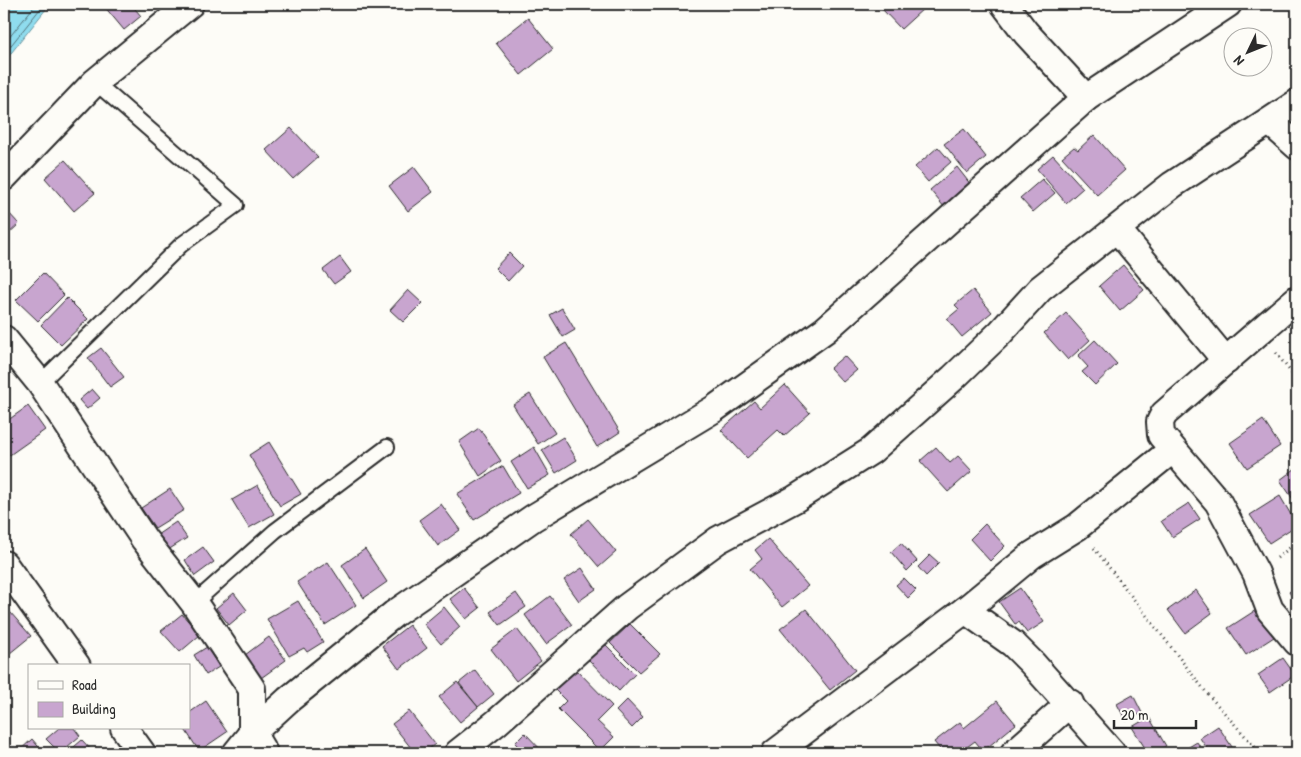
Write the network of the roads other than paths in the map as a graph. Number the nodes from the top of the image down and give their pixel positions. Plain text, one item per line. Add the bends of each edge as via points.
1 (190, 4) edge
2 (1004, 4) edge
3 (1228, 4) edge
4 (95, 82) junction
5 (1086, 98) junction
6 (1297, 103) edge
7 (1270, 122) junction
8 (1297, 146) edge
9 (4, 177) edge
10 (1117, 229) junction
11 (1297, 299) edge
12 (4, 339) edge
13 (1226, 361) junction
14 (40, 383) junction
15 (387, 447) dead end
16 (1172, 450) junction
17 (4, 564) edge
18 (194, 603) junction
19 (965, 610) junction
20 (1297, 642) edge
21 (76, 664) edge
22 (1070, 703) junction
23 (125, 730) edge
24 (258, 743) edge
25 (142, 753) edge
26 (236, 753) edge
27 (458, 753) edge
28 (775, 753) edge
29 (1014, 753) edge
30 (1112, 753) edge

1 - 4 street
2 - 5 street
3 - 5 street
4 - 9 street
4 - 14 lane via 236,205 182,245
5 - 24 street via 825,330 714,409 533,518 394,614 288,700
6 - 7 street
7 - 8 street
7 - 10 street via 1172,185
10 - 13 street
10 - 27 street via 1040,289 1000,333 871,451 795,500 718,540 627,607
11 - 13 street
12 - 14 street
13 - 16 street via 1164,414 1160,422 1161,435
14 - 18 street via 144,539
15 - 18 lane via 275,531
16 - 19 street via 1077,527 1032,555
16 - 20 street via 1218,502 1256,573 1270,610
17 - 21 street
18 - 24 street via 252,689
19 - 22 street via 1013,644
19 - 28 street
22 - 29 street
22 - 30 street
23 - 25 street
24 - 26 street

